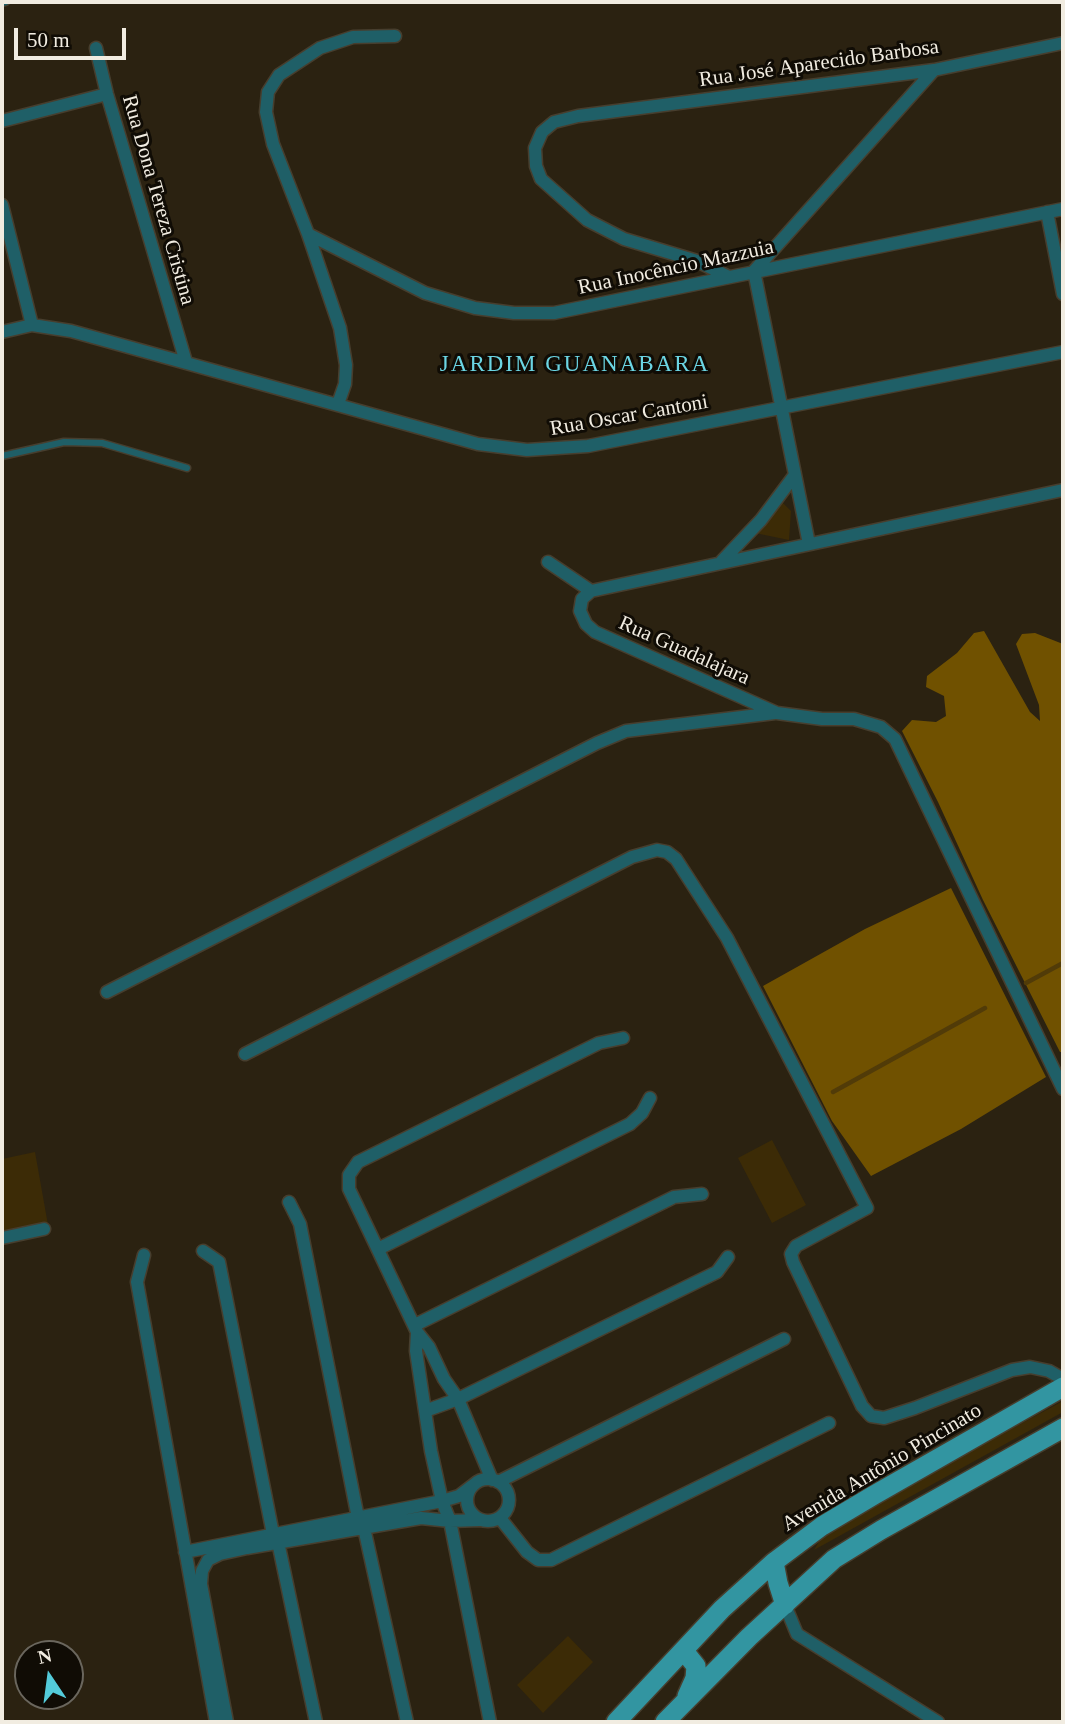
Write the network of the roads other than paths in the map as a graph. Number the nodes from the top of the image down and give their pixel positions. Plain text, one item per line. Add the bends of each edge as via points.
1 (396, 36) dead end
2 (1063, 43) edge
3 (96, 48) dead end
4 (934, 70) junction
5 (107, 94) junction
6 (2, 121) edge
7 (2, 205) edge
8 (1063, 209) edge
9 (1047, 212) junction
10 (309, 234) junction
11 (754, 271) junction
12 (729, 277) junction
13 (1063, 294) edge
14 (32, 325) junction
15 (2, 332) edge
16 (1063, 352) edge
17 (186, 362) junction
18 (338, 404) junction
19 (781, 408) junction
20 (2, 456) edge
21 (187, 468) dead end
22 (794, 477) junction
23 (1063, 490) edge
24 (809, 544) junction
25 (548, 562) dead end
26 (722, 562) junction
27 (591, 591) junction
28 (777, 713) junction
29 (107, 992) dead end
30 (623, 1038) dead end
31 (245, 1054) dead end
32 (1063, 1088) edge
33 (650, 1098) dead end
34 (702, 1194) dead end
35 (289, 1202) dead end
36 (44, 1229) dead end
37 (2, 1238) edge
38 (378, 1249) junction
39 (203, 1251) dead end
40 (144, 1255) dead end
41 (728, 1257) dead end
42 (416, 1328) junction
43 (784, 1339) dead end
44 (1063, 1379) edge
45 (1063, 1387) edge
46 (458, 1399) junction
47 (425, 1411) junction
48 (829, 1423) dead end
49 (1063, 1427) edge
50 (495, 1481) junction
51 (472, 1486) junction
52 (442, 1501) junction
53 (500, 1518) junction
54 (480, 1520) junction
55 (450, 1521) junction
56 (361, 1523) junction
57 (275, 1538) junction
58 (185, 1552) junction
59 (774, 1562) junction
60 (785, 1605) junction
61 (684, 1651) junction
62 (684, 1703) junction
63 (216, 1722) edge
64 (227, 1722) edge
65 (316, 1722) edge
66 (407, 1722) edge
67 (490, 1722) edge
68 (616, 1722) edge
69 (665, 1722) edge
70 (938, 1722) edge

1 - 10 street via 353,37 320,48 279,75 268,92 266,112 273,144
2 - 4 street, Rua José Aparecido Barbosa
3 - 5 street, Rua Dona Tereza Cristina
4 - 11 street
4 - 12 street, Rua José Aparecido Barbosa via 578,116 554,122 542,132 535,148 541,179 587,220 624,239 697,261
5 - 6 street
5 - 17 street, Rua Dona Tereza Cristina
7 - 14 street
8 - 9 street, Rua Inocêncio Mazzuia
9 - 11 street, Rua Inocêncio Mazzuia
9 - 13 street
10 - 12 street, Rua Inocêncio Mazzuia via 425,293 475,308 514,313 554,313
10 - 18 street via 340,328 346,365
11 - 12 street, Rua Inocêncio Mazzuia
11 - 19 street
14 - 15 street, Rua Oscar Cantoni
14 - 17 street, Rua Oscar Cantoni
16 - 19 street, Rua Oscar Cantoni
17 - 18 street, Rua Oscar Cantoni
18 - 19 street, Rua Oscar Cantoni via 478,444 527,450 588,446
19 - 22 street
20 - 21 lane via 64,442 102,443
22 - 24 street
22 - 26 street
23 - 24 street, Rua Guadalajara
24 - 26 street, Rua Guadalajara
25 - 27 street
26 - 27 street, Rua Guadalajara
27 - 28 street, Rua Guadalajara via 582,599 580,611 595,632
28 - 29 street via 625,731
28 - 32 street, Rua Guadalajara via 854,719 881,727 895,739
30 - 38 street via 599,1043 358,1162 349,1175 349,1189
31 - 44 street via 632,857 667,852 684,870 727,938 867,1208 796,1246 792,1254 862,1406 870,1416 884,1418 1030,1367
33 - 38 street via 630,1124
34 - 42 street via 674,1197
35 - 56 street via 300,1224
36 - 37 street
38 - 42 street
39 - 57 street via 219,1262
40 - 58 street via 137,1282
41 - 46 street via 717,1272
42 - 46 street
42 - 47 street
43 - 50 street
45 - 59 main road, Avenida Antônio Pincinato via 822,1526
46 - 47 street
46 - 50 street
47 - 52 street
48 - 53 street via 551,1560 538,1560 527,1552
49 - 60 main road via 834,1559
50 - 51 street
50 - 53 street via 509,1499
51 - 52 street
51 - 54 street via 467,1505
52 - 55 street
52 - 56 street
53 - 54 street
54 - 55 street
55 - 56 street via 421,1518
55 - 67 street
56 - 57 street
56 - 66 street
57 - 58 street
57 - 64 street via 208,1559 202,1571
57 - 65 street
58 - 63 street
59 - 60 main road
59 - 61 main road, Avenida Antônio Pincinato
60 - 62 main road
60 - 70 street via 797,1634
61 - 62 main road via 696,1666
61 - 68 main road, Avenida Antônio Pincinato
62 - 69 main road

